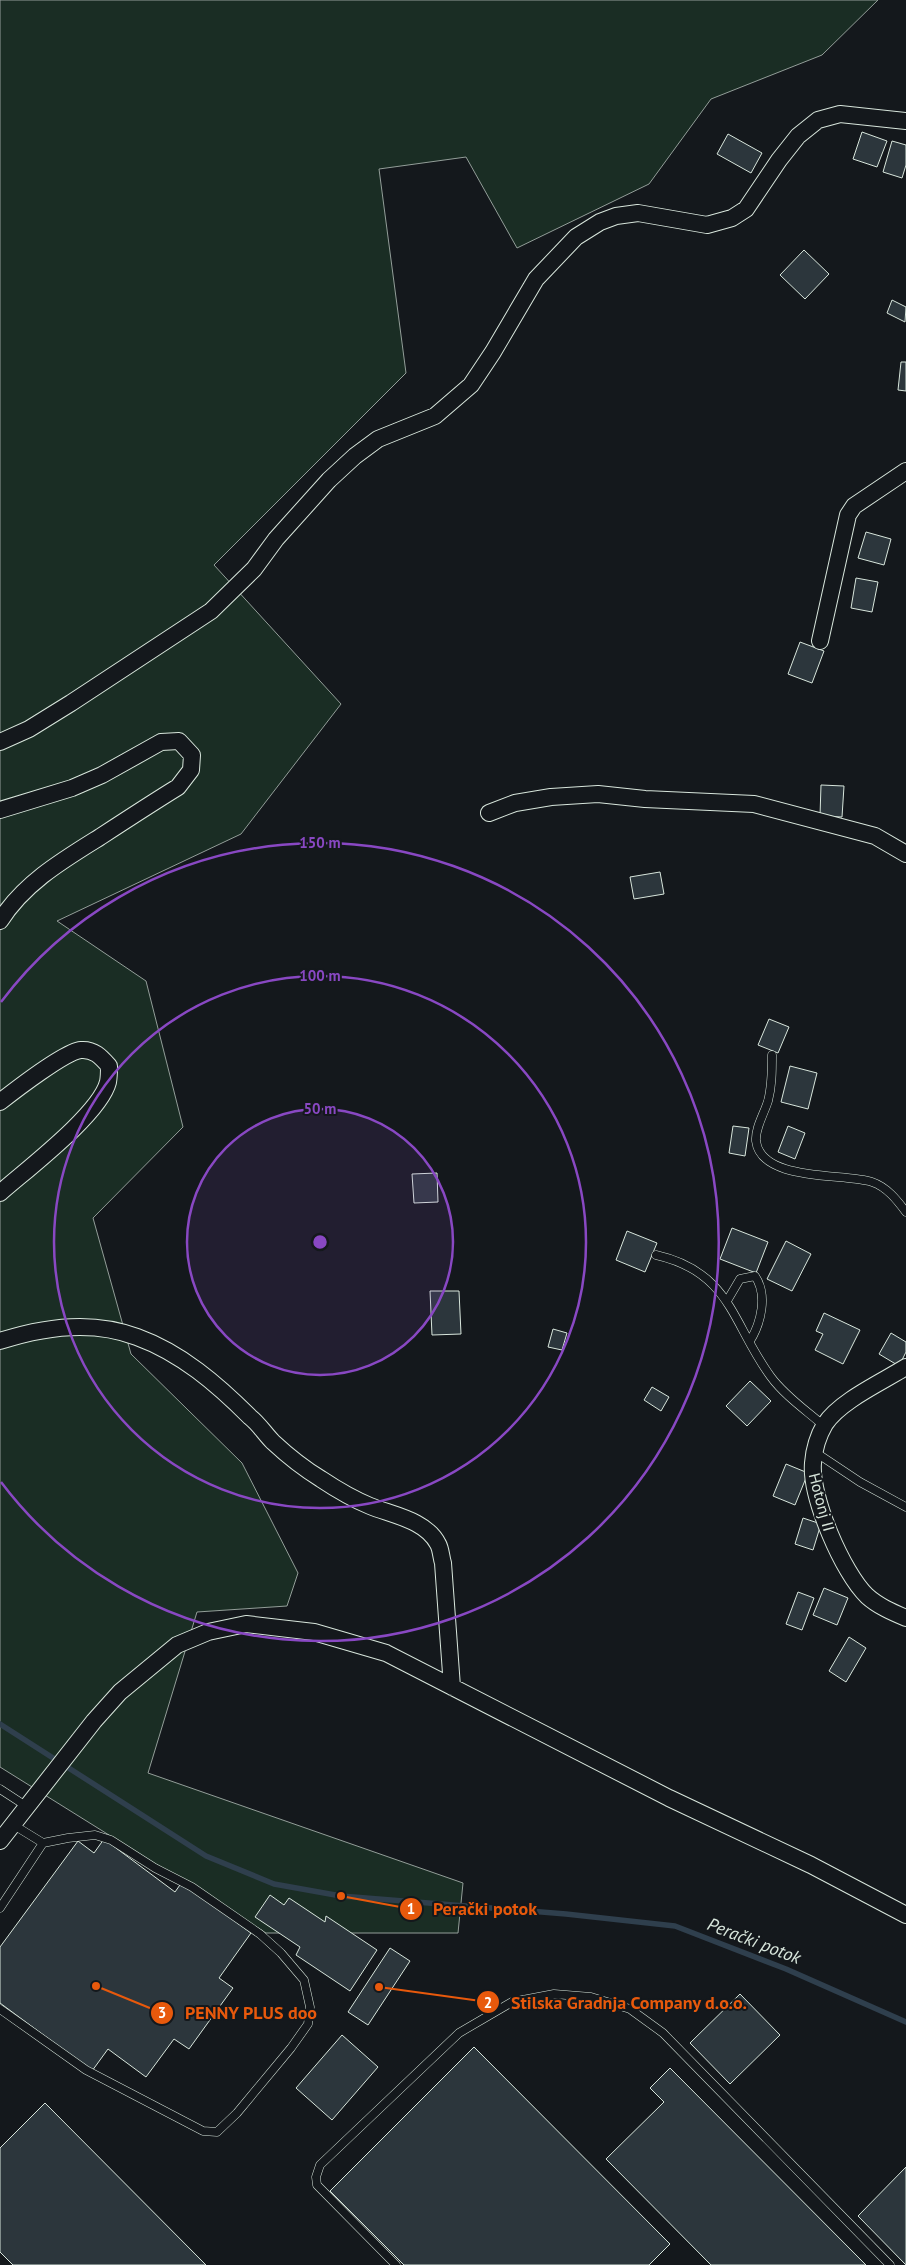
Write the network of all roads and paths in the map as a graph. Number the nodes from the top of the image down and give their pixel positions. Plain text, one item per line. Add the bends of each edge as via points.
1 (906, 121) edge
2 (906, 471) edge
3 (820, 641) dead end
4 (0, 742) edge
5 (0, 810) edge
6 (489, 814) dead end
7 (906, 854) edge
8 (0, 921) edge
9 (772, 1055) dead end
10 (0, 1102) edge
11 (0, 1193) edge
12 (906, 1212) edge
13 (656, 1256) dead end
14 (727, 1301) junction
15 (0, 1341) edge
16 (750, 1341) junction
17 (906, 1367) edge
18 (824, 1426) junction
19 (815, 1452) junction
20 (906, 1507) edge
21 (906, 1618) edge
22 (452, 1687) junction
23 (0, 1788) edge
24 (30, 1800) junction
25 (12, 1824) junction
26 (0, 1841) edge
27 (43, 1843) junction
28 (0, 1908) edge
29 (906, 1916) edge
30 (0, 2009) edge
31 (396, 2265) edge
32 (890, 2265) edge

1 - 4 street via 840,114 818,120 798,136 746,209 732,218 707,225 638,213 616,216 576,236 536,279 471,385 435,416 378,439 355,456 322,487 254,569 211,611 71,703
2 - 3 street via 854,506 848,515
5 - 8 street via 72,788 161,742 179,741 192,755 191,770 178,787 37,879
6 - 7 street via 515,803 598,794 754,804 875,836
9 - 12 lane via 772,1081 756,1142 761,1154 772,1164 790,1170 871,1182 885,1188
10 - 11 street via 54,1063 80,1050 98,1053 109,1066 108,1082 96,1104
13 - 14 lane via 673,1259 695,1269 712,1282
14 - 16 lane
14 - 16 lane via 740,1279 755,1276 761,1284 761,1311
15 - 22 street via 35,1331 89,1327 116,1330 162,1348 200,1372 229,1396 300,1466 341,1492 426,1530 438,1544 443,1562
16 - 18 lane via 772,1379
17 - 18 street, Hotonj II via 844,1406
18 - 19 street, Hotonj II
19 - 20 lane
19 - 21 street, Hotonj II via 814,1481 822,1509 834,1545 851,1577 867,1596 884,1609
22 - 24 street via 386,1653 314,1632 246,1624 208,1632 177,1645 120,1692
22 - 29 street via 670,1798 811,1865
23 - 24 lane
24 - 25 street
25 - 26 street
25 - 27 lane
27 - 28 lane
27 - 30 lane via 95,1835 111,1840 192,1887 260,1934 304,1980 310,2007 308,2024 249,2099 217,2132 203,2131 86,2070
31 - 32 lane via 317,2186 320,2165 459,2033 512,2002 554,1994 591,1997 630,2009 663,2033

